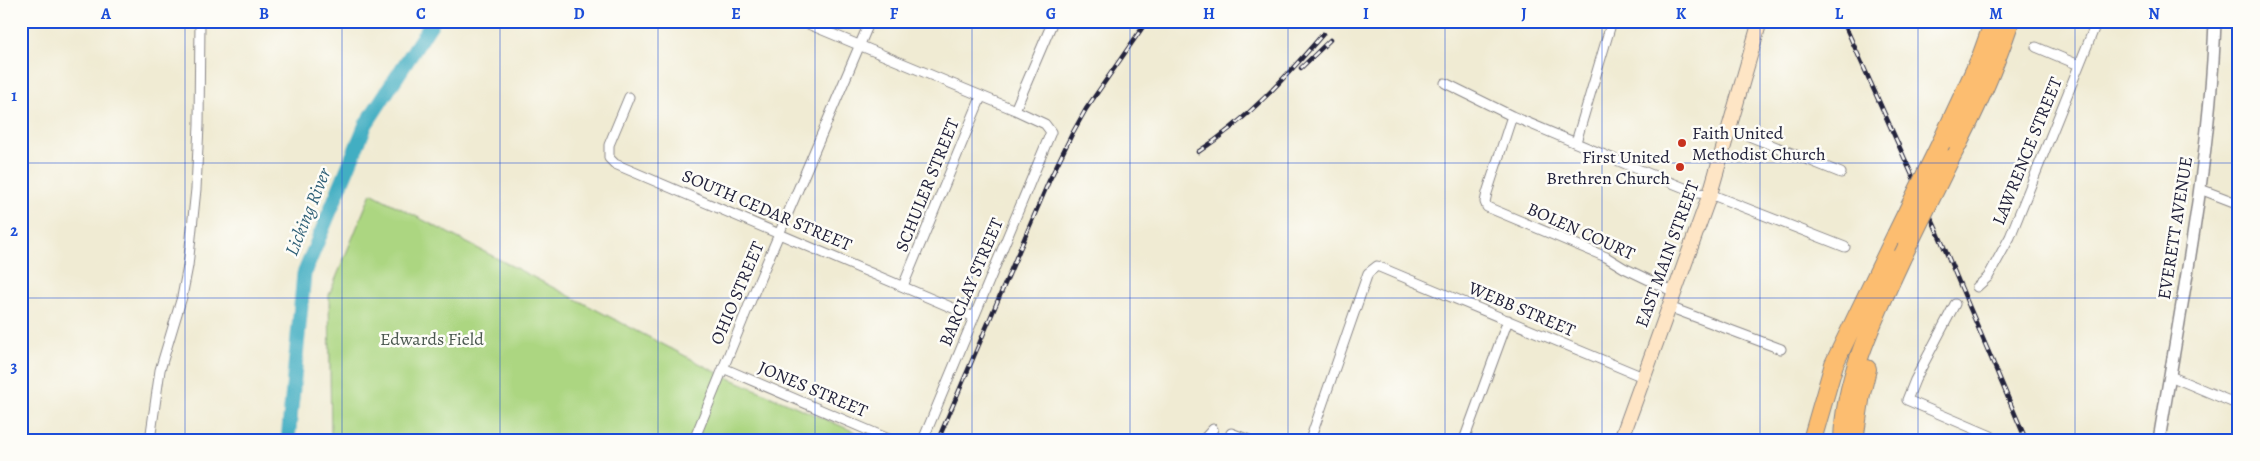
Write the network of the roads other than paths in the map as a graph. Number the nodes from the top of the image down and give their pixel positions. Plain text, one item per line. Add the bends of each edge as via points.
1 (200, 21) edge
2 (801, 21) edge
3 (870, 21) edge
4 (1053, 21) edge
5 (1612, 21) edge
6 (1760, 21) edge
7 (1994, 21) edge
8 (2010, 21) edge
9 (2097, 21) edge
10 (2215, 21) edge
11 (860, 45) junction
12 (2036, 46) dead end
13 (2079, 64) junction
14 (1445, 83) dead end
15 (629, 97) dead end
16 (981, 97) junction
17 (1015, 110) junction
18 (1512, 116) junction
19 (1729, 128) junction
20 (1576, 142) junction
21 (1841, 173) dead end
22 (2200, 189) junction
23 (1710, 194) junction
24 (2239, 204) edge
25 (780, 233) junction
26 (1845, 247) dead end
27 (903, 286) junction
28 (1977, 287) dead end
29 (1674, 292) junction
30 (1955, 304) dead end
31 (1669, 307) junction
32 (1878, 310) junction
33 (974, 317) junction
34 (1508, 320) junction
35 (1849, 335) junction
36 (1782, 349) dead end
37 (723, 368) junction
38 (2170, 376) junction
39 (1643, 378) junction
40 (2239, 405) edge
41 (1213, 429) dead end
42 (1231, 433) dead end
43 (1623, 439) edge
44 (150, 440) edge
45 (694, 440) edge
46 (891, 440) edge
47 (923, 440) edge
48 (1203, 440) edge
49 (1249, 440) edge
50 (1310, 440) edge
51 (1464, 440) edge
52 (1812, 440) edge
53 (1830, 440) edge
54 (1843, 440) edge
55 (1854, 440) edge
56 (1993, 440) edge
57 (2159, 440) edge

1 - 44 street via 196,189 188,266 160,370
2 - 11 street
3 - 11 street, OHIO STREET
4 - 17 street
5 - 20 street
6 - 19 main road, EAST MAIN STREET
7 - 35 highway, bridge via 1981,57
8 - 32 highway, bridge via 1974,113
9 - 13 street, LAWRENCE STREET
10 - 22 street, EVERETT AVENUE
11 - 16 street
11 - 25 street, OHIO STREET
12 - 13 street
13 - 28 street, LAWRENCE STREET via 2010,237 1988,277
14 - 18 street
15 - 25 street, SOUTH CEDAR STREET via 609,145 609,158 615,164
16 - 17 street
16 - 27 street, SCHULER STREET
17 - 33 street, BARCLAY STREET via 1046,124 1051,132 1050,138
18 - 20 street
18 - 29 street, BOLEN COURT via 1486,193 1485,202 1490,209 1606,257
19 - 21 street
19 - 23 main road, EAST MAIN STREET
20 - 23 street via 1688,190
22 - 24 street
22 - 38 street, EVERETT AVENUE
23 - 26 street
23 - 29 main road, EAST MAIN STREET
25 - 27 street, SOUTH CEDAR STREET
25 - 37 street, OHIO STREET
27 - 33 street, SOUTH CEDAR STREET
29 - 31 main road, EAST MAIN STREET
30 - 56 street via 1907,400 1991,436
31 - 36 street
31 - 39 main road, EAST MAIN STREET
32 - 54 highway via 1860,353 1849,392
32 - 55 highway
33 - 47 street, BARCLAY STREET
34 - 39 street, WEBB STREET
34 - 50 street, WEBB STREET via 1377,266 1368,273
34 - 51 street
35 - 52 highway via 1834,364
35 - 53 highway
37 - 45 street, OHIO STREET
37 - 46 street, JONES STREET
38 - 40 street
38 - 57 street, EVERETT AVENUE
39 - 43 main road, EAST MAIN STREET
41 - 48 street
42 - 49 street

